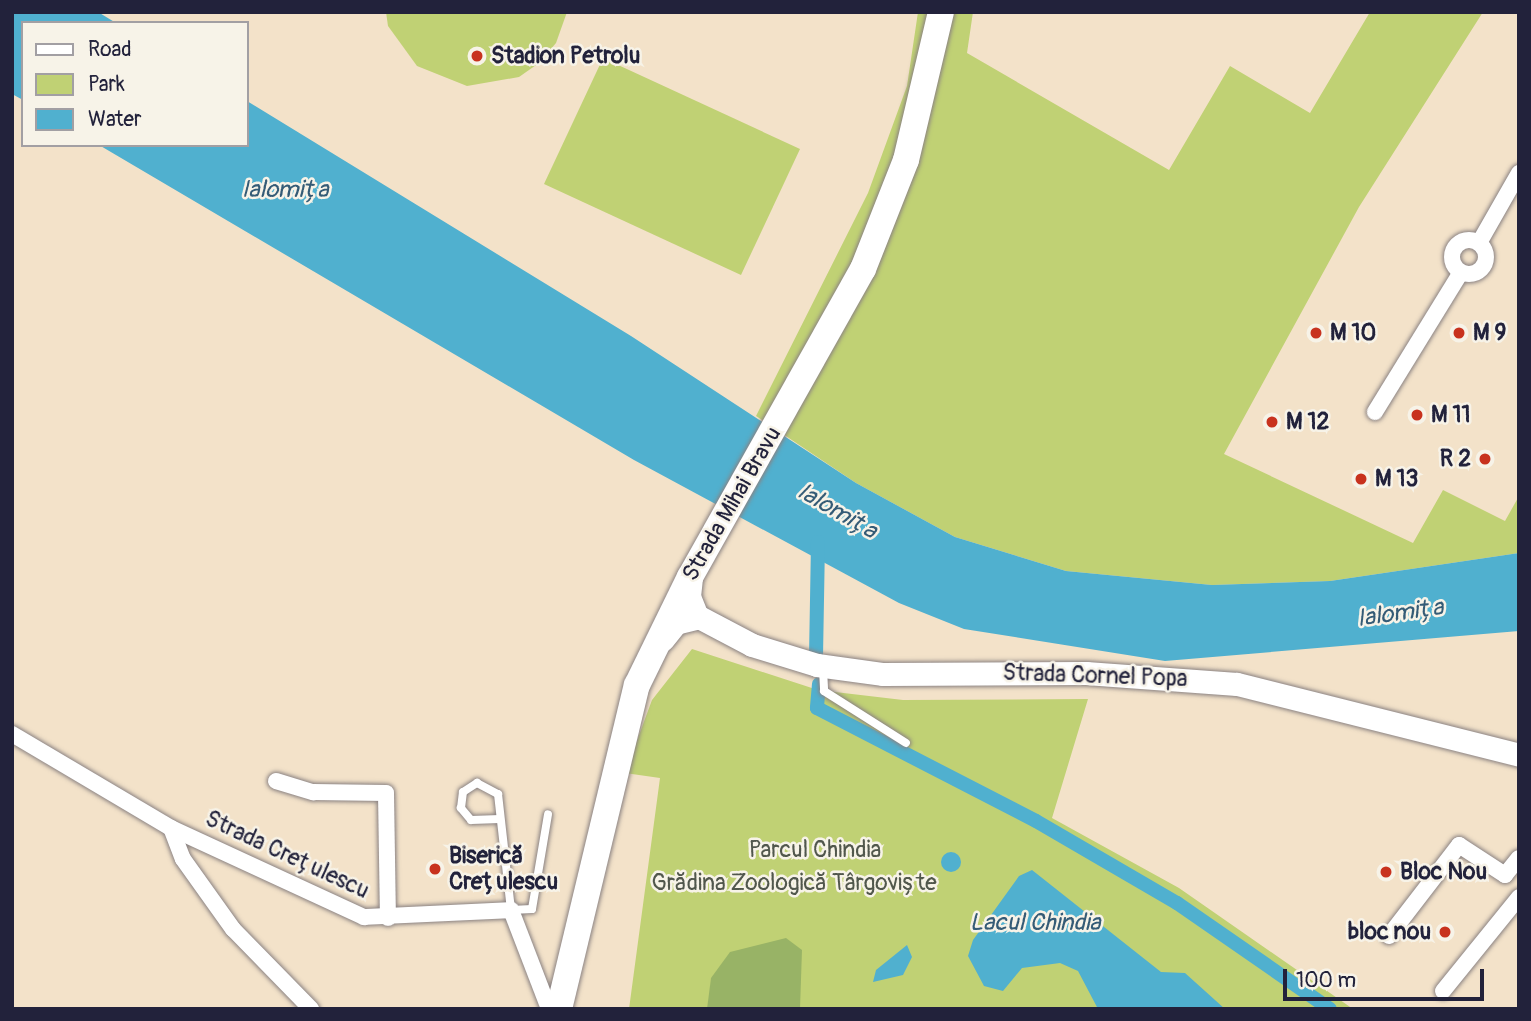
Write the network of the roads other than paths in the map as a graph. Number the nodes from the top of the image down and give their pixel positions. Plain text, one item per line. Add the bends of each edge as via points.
1 (941, 12) edge
2 (1519, 173) edge
3 (1479, 243) junction
4 (1461, 272) junction
5 (1375, 412) dead end
6 (686, 611) junction
7 (823, 666) junction
8 (12, 734) edge
9 (906, 743) dead end
10 (1519, 755) edge
11 (276, 781) dead end
12 (548, 814) dead end
13 (500, 819) junction
14 (171, 828) junction
15 (1519, 858) edge
16 (1505, 875) junction
17 (1519, 887) edge
18 (1519, 897) edge
19 (512, 910) junction
20 (388, 918) junction
21 (1389, 936) dead end
22 (1443, 991) dead end
23 (310, 1009) edge
24 (549, 1009) edge
25 (559, 1009) edge

1 - 6 main road, Strada Mihai Bravu via 891,201 809,370 690,577
2 - 3 street
3 - 4 street via 1484,264 1476,272
3 - 4 street via 1468,240 1454,249
4 - 5 street
6 - 7 main road, Strada Cornel Popa via 752,645
6 - 25 main road, Strada Mihai Bravu via 652,651 615,762
7 - 9 lane via 824,691
7 - 10 main road, Strada Cornel Popa via 896,674 1086,673 1226,683
8 - 14 street, Strada Crețulescu
11 - 20 street via 313,792 386,793
12 - 19 lane, Strada Crețulescu via 532,909
13 - 13 lane via 471,820 461,808 463,792 477,783 493,788
13 - 19 lane
14 - 20 street, Strada Crețulescu via 354,914
14 - 23 street via 183,859 233,929
15 - 16 street
16 - 17 street
16 - 21 street via 1459,845
18 - 22 street
19 - 20 street, Strada Crețulescu
19 - 24 street

